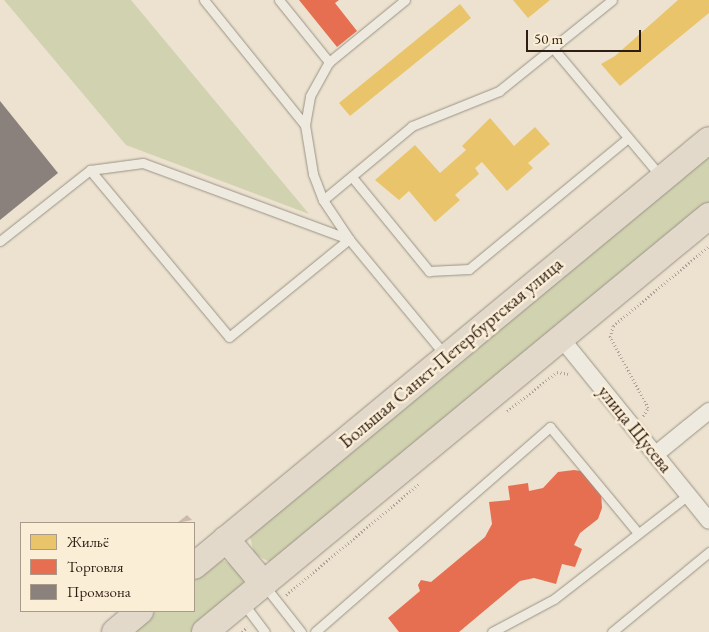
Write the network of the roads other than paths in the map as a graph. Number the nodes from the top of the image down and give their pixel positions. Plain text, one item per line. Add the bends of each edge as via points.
1 (204, 0) edge
2 (280, 0) edge
3 (405, 0) edge
4 (612, 0) edge
5 (553, 48) junction
6 (329, 62) junction
7 (305, 124) junction
8 (628, 138) junction
9 (709, 140) edge
10 (90, 170) junction
11 (352, 177) junction
12 (662, 179) junction
13 (323, 200) junction
14 (709, 216) edge
15 (349, 239) junction
16 (0, 241) edge
17 (561, 338) junction
18 (446, 357) junction
19 (709, 411) edge
20 (656, 454) junction
21 (688, 495) junction
22 (709, 521) edge
23 (638, 532) junction
24 (226, 539) junction
25 (709, 552) edge
26 (195, 565) edge
27 (270, 593) junction
28 (249, 611) junction
29 (139, 612) edge
30 (115, 632) edge
31 (205, 632) edge
32 (265, 632) edge
33 (301, 632) edge
34 (315, 632) edge
35 (492, 632) edge
36 (612, 632) edge

1 - 7 lane
2 - 6 lane
3 - 6 lane
4 - 5 lane
5 - 8 lane
5 - 11 lane via 499,91 412,126
6 - 7 lane via 310,96
7 - 13 lane via 313,174
8 - 11 lane via 469,269 429,270
8 - 12 lane
9 - 12 main road, Большая Санкт-Петербургская улица
10 - 15 lane via 142,163
10 - 15 lane via 229,337
10 - 16 lane
11 - 13 lane
12 - 18 main road, Большая Санкт-Петербургская улица
13 - 15 lane
14 - 17 main road
15 - 18 lane
17 - 20 street, улица Щусева
17 - 27 main road
18 - 24 main road, Большая Санкт-Петербургская улица
19 - 20 street
20 - 21 street, улица Щусева
21 - 22 street, улица Щусева
21 - 23 lane
23 - 34 lane via 550,427
23 - 35 lane via 554,599
24 - 26 main road, Большая Санкт-Петербургская улица
24 - 27 main road
25 - 36 lane
27 - 28 main road
27 - 33 lane
28 - 31 main road
28 - 32 lane
29 - 30 main road

